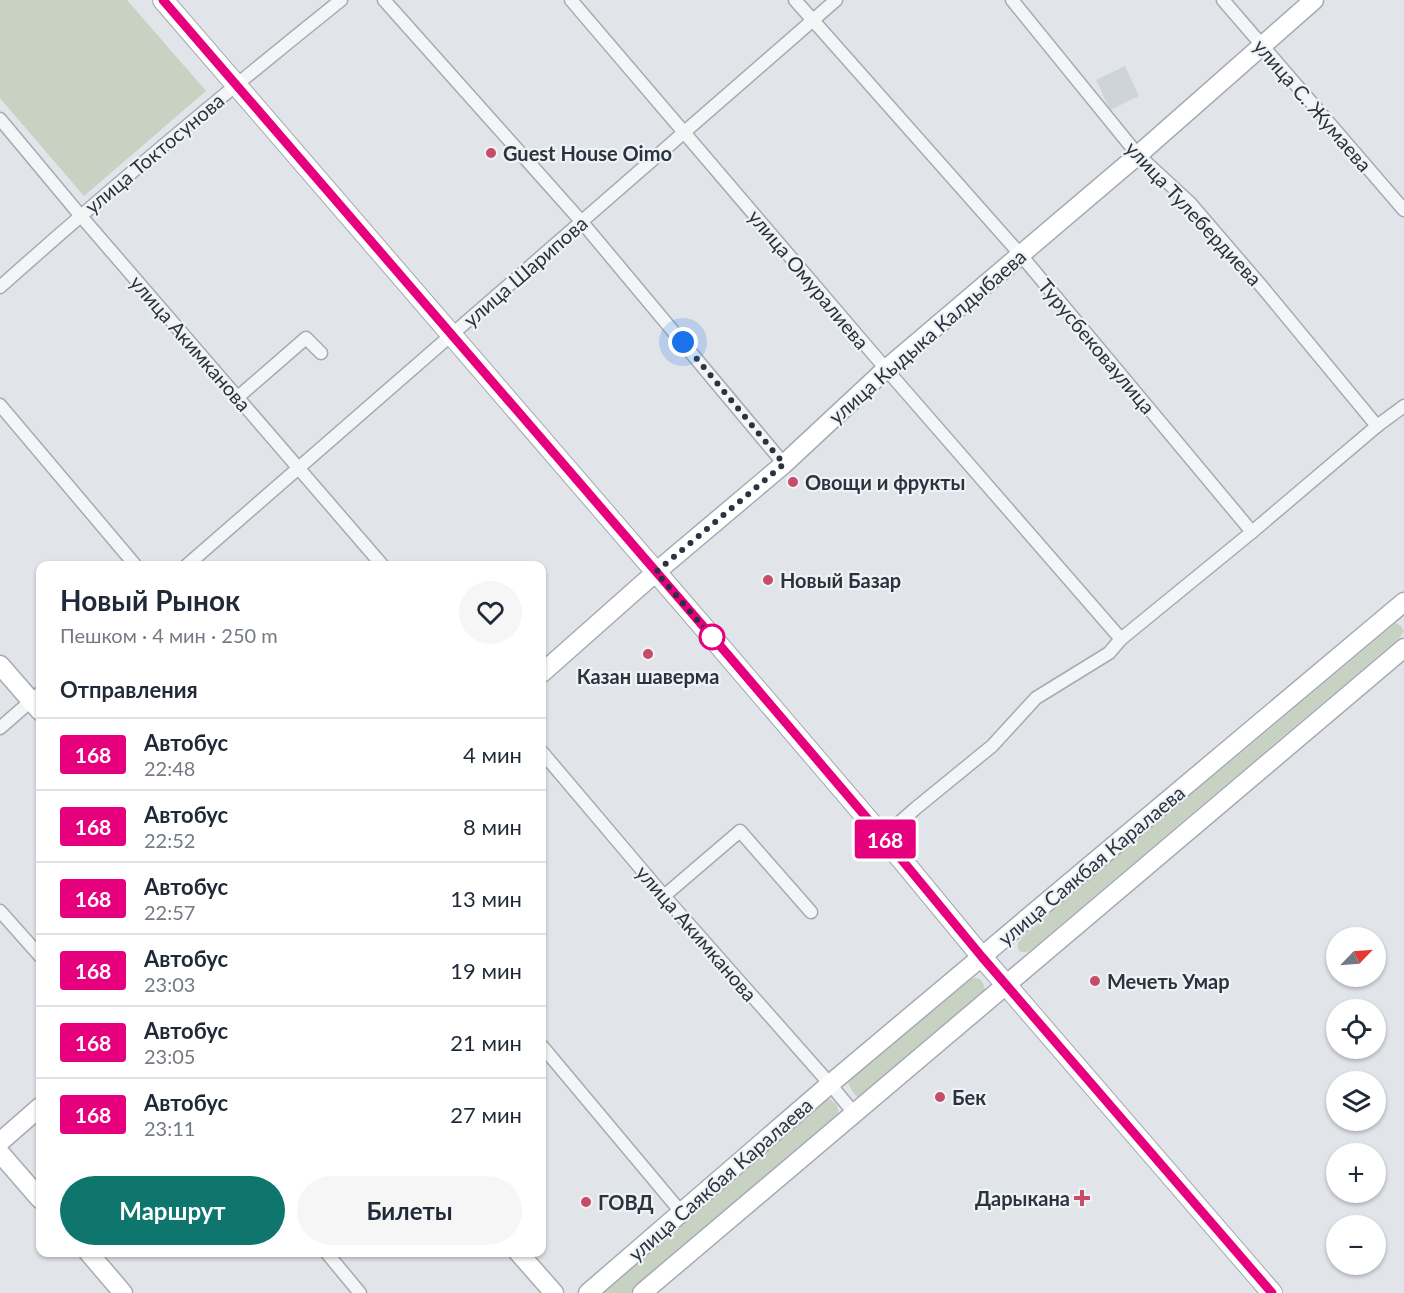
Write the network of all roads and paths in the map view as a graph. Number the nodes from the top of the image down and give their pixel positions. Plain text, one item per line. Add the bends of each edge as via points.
1 (163, 0) edge
2 (340, 0) edge
3 (384, 0) edge
4 (571, 0) edge
5 (795, 0) edge
6 (836, 0) edge
7 (1012, 0) edge
8 (1222, 0) edge
9 (1314, 0) edge
10 (813, 20) junction
11 (1262, 46) junction
12 (236, 84) junction
13 (0, 119) edge
14 (685, 133) junction
15 (1138, 155) junction
16 (1404, 210) edge
17 (80, 215) junction
18 (581, 221) junction
19 (1020, 254) junction
20 (0, 287) edge
21 (452, 334) junction
22 (321, 353) dead end
23 (886, 369) junction
24 (238, 397) junction
25 (0, 405) edge
26 (1404, 406) edge
27 (1377, 426) junction
28 (784, 464) junction
29 (299, 467) junction
30 (1252, 532) junction
31 (132, 561) edge
32 (192, 561) edge
33 (379, 561) edge
34 (656, 572) junction
35 (1402, 608) edge
36 (1120, 639) junction
37 (1404, 648) edge
38 (0, 665) edge
39 (546, 669) edge
40 (36, 700) edge
41 (36, 703) edge
42 (0, 728) edge
43 (546, 757) edge
44 (883, 837) junction
45 (664, 896) junction
46 (0, 910) edge
47 (811, 912) dead end
48 (36, 951) edge
49 (982, 957) junction
50 (1007, 985) junction
51 (546, 1051) edge
52 (830, 1084) junction
53 (36, 1110) edge
54 (854, 1113) junction
55 (0, 1142) edge
56 (0, 1153) edge
57 (36, 1194) edge
58 (681, 1212) junction
59 (92, 1257) edge
60 (330, 1257) edge
61 (523, 1257) edge
62 (123, 1293) edge
63 (360, 1293) edge
64 (555, 1293) edge
65 (588, 1293) edge
66 (642, 1293) edge
67 (1272, 1293) edge

1 - 12 main road
2 - 12 street, улица Токтосунова
3 - 18 street
4 - 14 street, улица Омуралиева
5 - 10 street, Турусбековаулица
6 - 10 street, улица Шарипова
7 - 15 street, улица Тулебердиева
8 - 11 street, улица С. Жумаева
9 - 11 street, улица Кыдыка Калдыбаева
10 - 14 street, улица Шарипова
10 - 19 street, Турусбековаулица
11 - 15 street, улица Кыдыка Калдыбаева
11 - 16 street, улица С. Жумаева
12 - 17 street, улица Токтосунова
12 - 21 main road
13 - 17 street, улица Акимканова
14 - 18 street, улица Шарипова
14 - 23 street, улица Омуралиева
15 - 19 street, улица Кыдыка Калдыбаева
15 - 27 street, улица Тулебердиева via 1190,203
17 - 20 street, улица Токтосунова
17 - 24 street, улица Акимканова
18 - 21 street, улица Шарипова
18 - 28 street
19 - 23 street, улица Кыдыка Калдыбаева
19 - 30 street, Турусбековаулица
21 - 29 street, улица Шарипова
21 - 34 main road
22 - 24 street via 306,338
23 - 28 street, улица Кыдыка Калдыбаева
23 - 36 street, улица Омуралиева
24 - 29 street, улица Акимканова
25 - 31 street
26 - 27 street
27 - 30 street
28 - 34 street, улица Кыдыка Калдыбаева
29 - 32 street, улица Шарипова
29 - 33 street, улица Акимканова
30 - 36 street
34 - 39 street, улица Кыдыка Калдыбаева
34 - 44 main road
35 - 49 street, улица Саякбая Каралаева
36 - 44 street via 1109,653 1036,698 992,746
37 - 50 street, улица Саякбая Каралаева
38 - 40 street
41 - 42 street
43 - 45 street, улица Акимканова
44 - 49 main road
45 - 47 street via 740,831
45 - 52 street, улица Акимканова
46 - 48 street
49 - 50 main road
49 - 52 street, улица Саякбая Каралаева
50 - 54 street, улица Саякбая Каралаева
50 - 67 main road
51 - 58 street
52 - 54 street, улица Акимканова
52 - 58 street, улица Саякбая Каралаева
53 - 55 street
54 - 66 street, улица Саякбая Каралаева
56 - 57 street
58 - 65 street, улица Саякбая Каралаева
59 - 62 street
60 - 63 street
61 - 64 street

